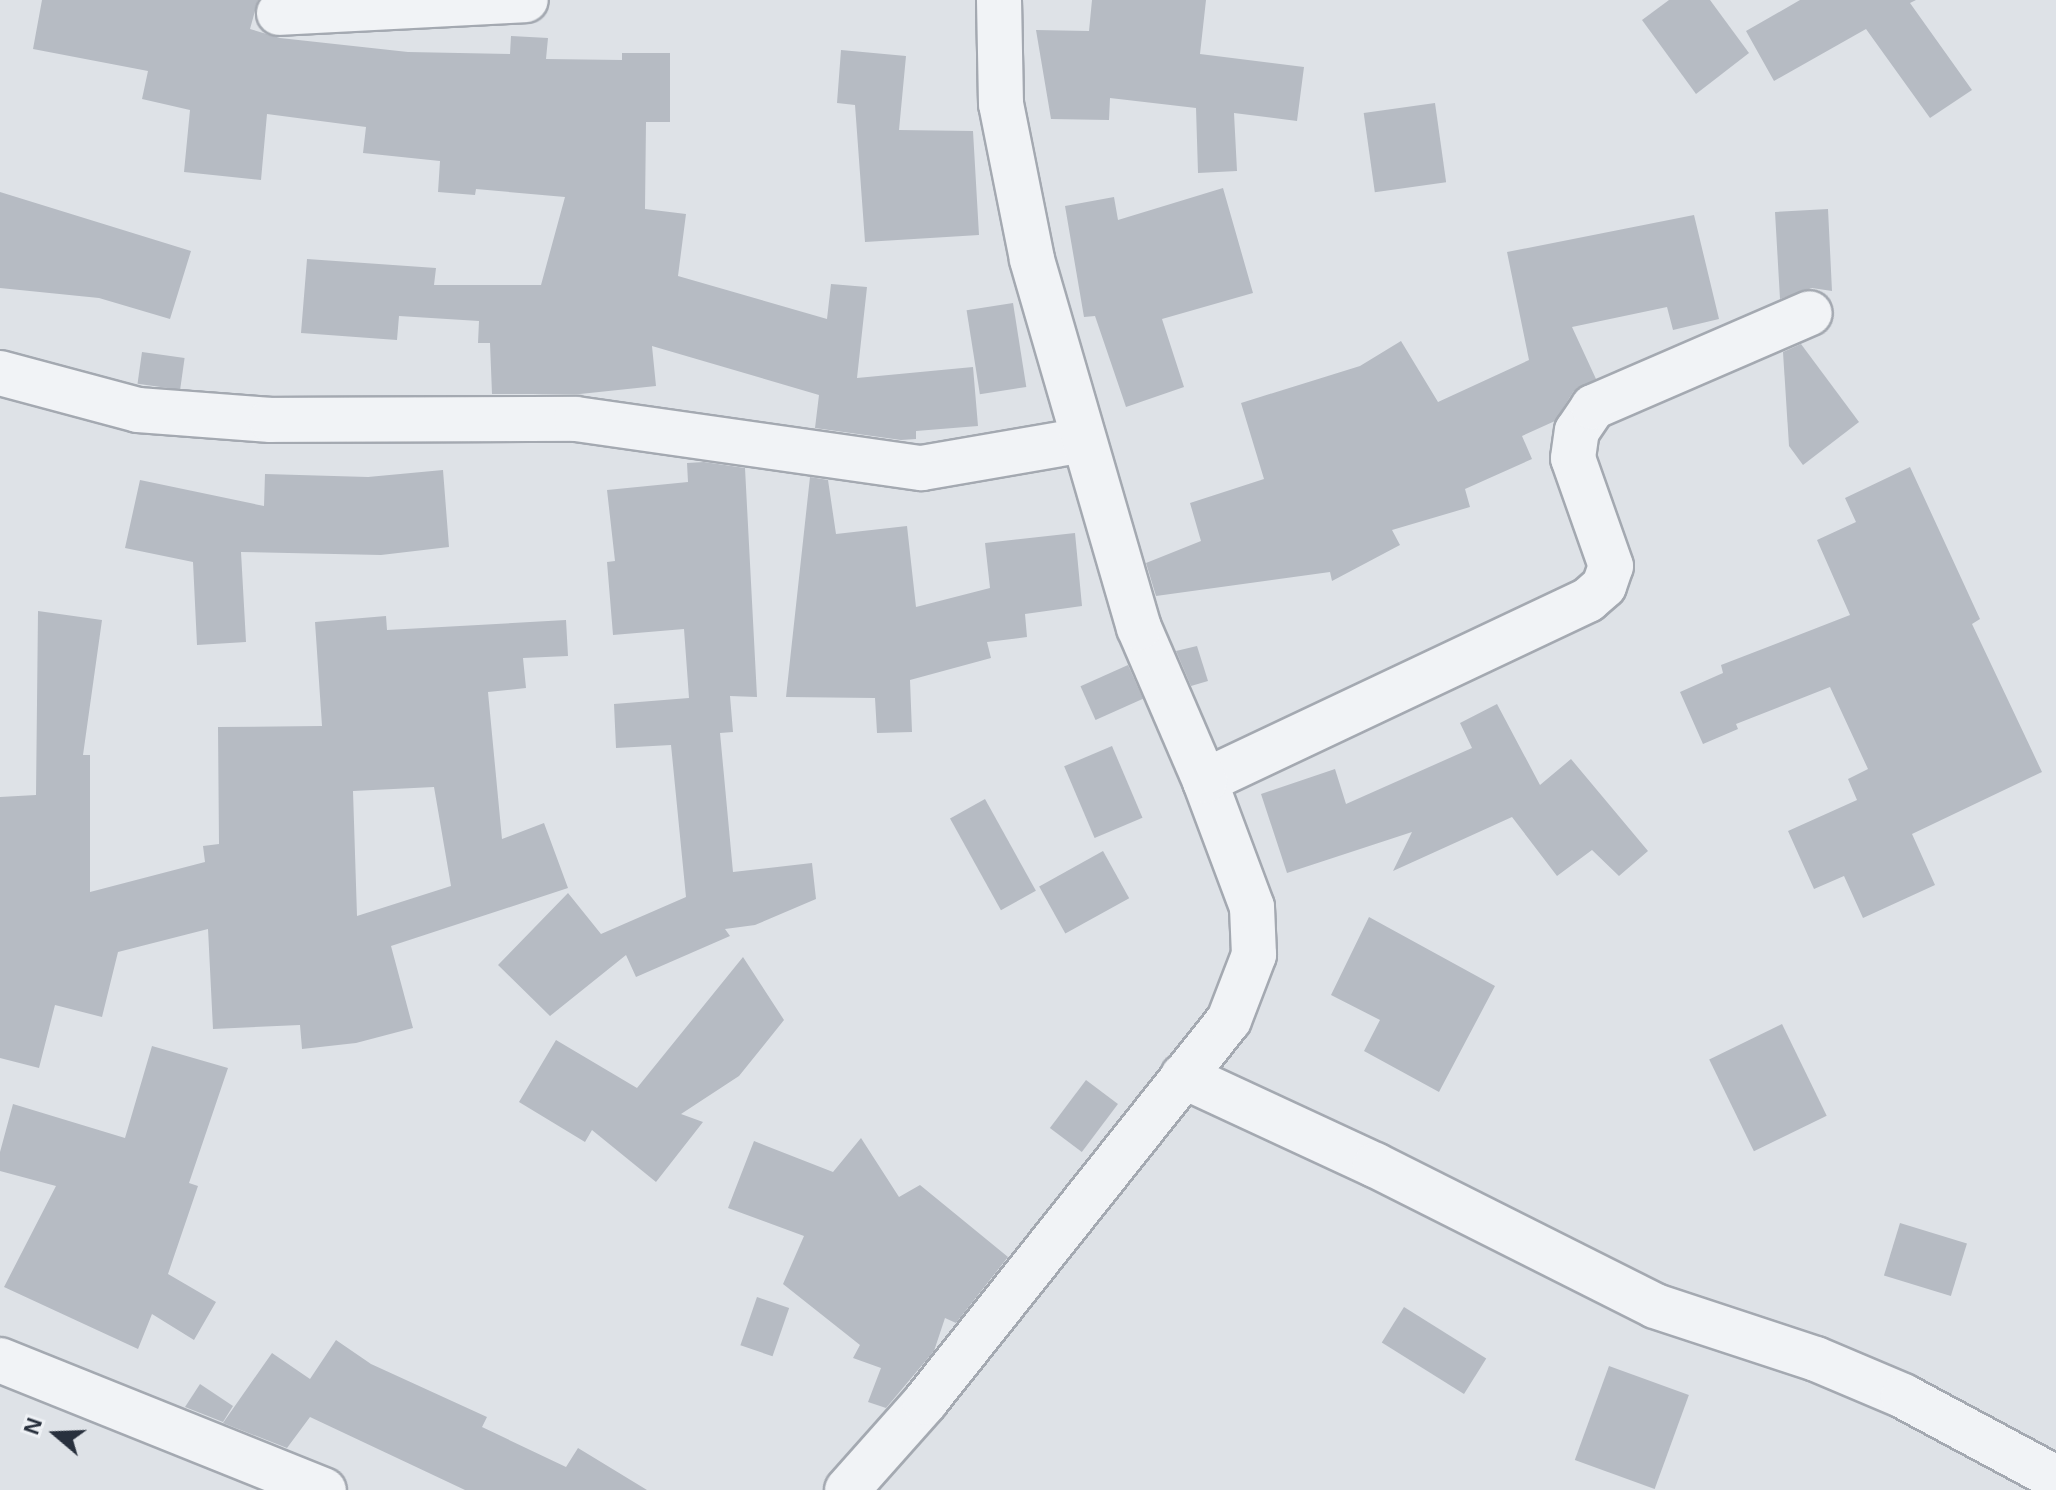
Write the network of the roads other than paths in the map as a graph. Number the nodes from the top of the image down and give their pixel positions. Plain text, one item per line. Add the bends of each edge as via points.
1 (526, 0) edge
2 (999, 0) edge
3 (279, 13) dead end
4 (1810, 313) dead end
5 (0, 373) edge
6 (1084, 440) junction
7 (1205, 781) junction
8 (1183, 1076) junction
9 (0, 1360) edge
10 (2056, 1478) edge
11 (324, 1490) edge
12 (847, 1490) edge

1 - 3 street
2 - 6 street via 1004,119 1032,259
4 - 7 street via 1593,407 1577,431 1573,458 1611,566 1604,586 1588,600
5 - 6 street via 138,410 271,420 576,419 922,468
6 - 7 street via 1139,628
7 - 8 street via 1252,907 1254,955 1229,1020
8 - 10 street via 1375,1165 1655,1306 1816,1359 1903,1396
8 - 12 street via 925,1402
9 - 11 street

